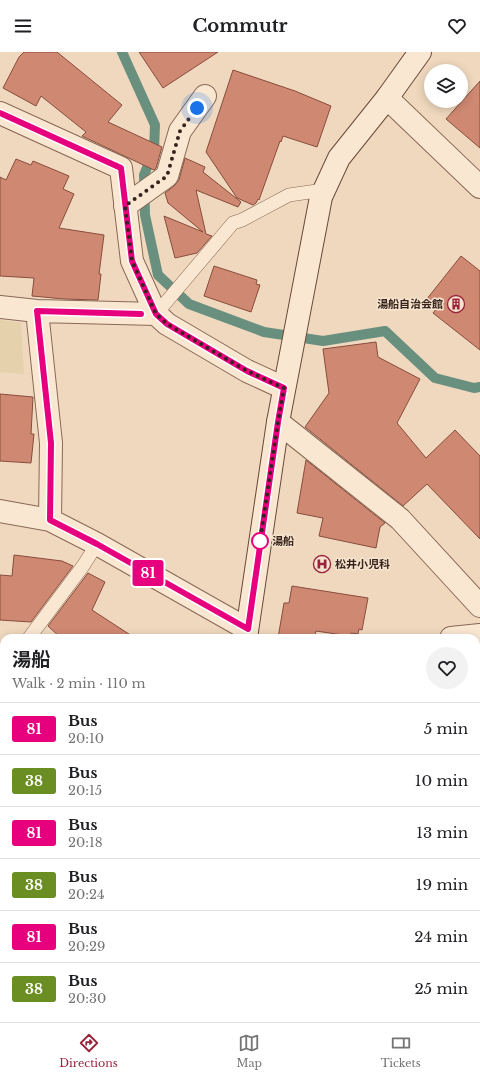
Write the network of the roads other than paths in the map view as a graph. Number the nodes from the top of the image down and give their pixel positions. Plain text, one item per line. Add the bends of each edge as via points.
1 (420, 52) edge
2 (205, 96) dead end
3 (387, 98) junction
4 (0, 113) edge
5 (480, 187) edge
6 (324, 190) junction
7 (125, 206) junction
8 (0, 307) edge
9 (37, 311) junction
10 (156, 314) junction
11 (284, 388) junction
12 (278, 422) junction
13 (0, 511) edge
14 (50, 520) junction
15 (97, 544) junction
16 (480, 606) edge
17 (247, 633) edge
18 (32, 634) edge

1 - 3 street
2 - 7 street via 180,131 167,176
3 - 5 street
3 - 6 street via 339,158
4 - 7 street via 121,168
6 - 10 lane via 289,195 233,223
6 - 11 street
7 - 10 street via 132,261
8 - 9 street
9 - 10 street
9 - 14 street via 51,443
10 - 11 street via 167,324 247,371
11 - 12 street
12 - 16 street via 400,519
12 - 17 street
13 - 14 street
14 - 15 street
15 - 17 street
15 - 18 lane

